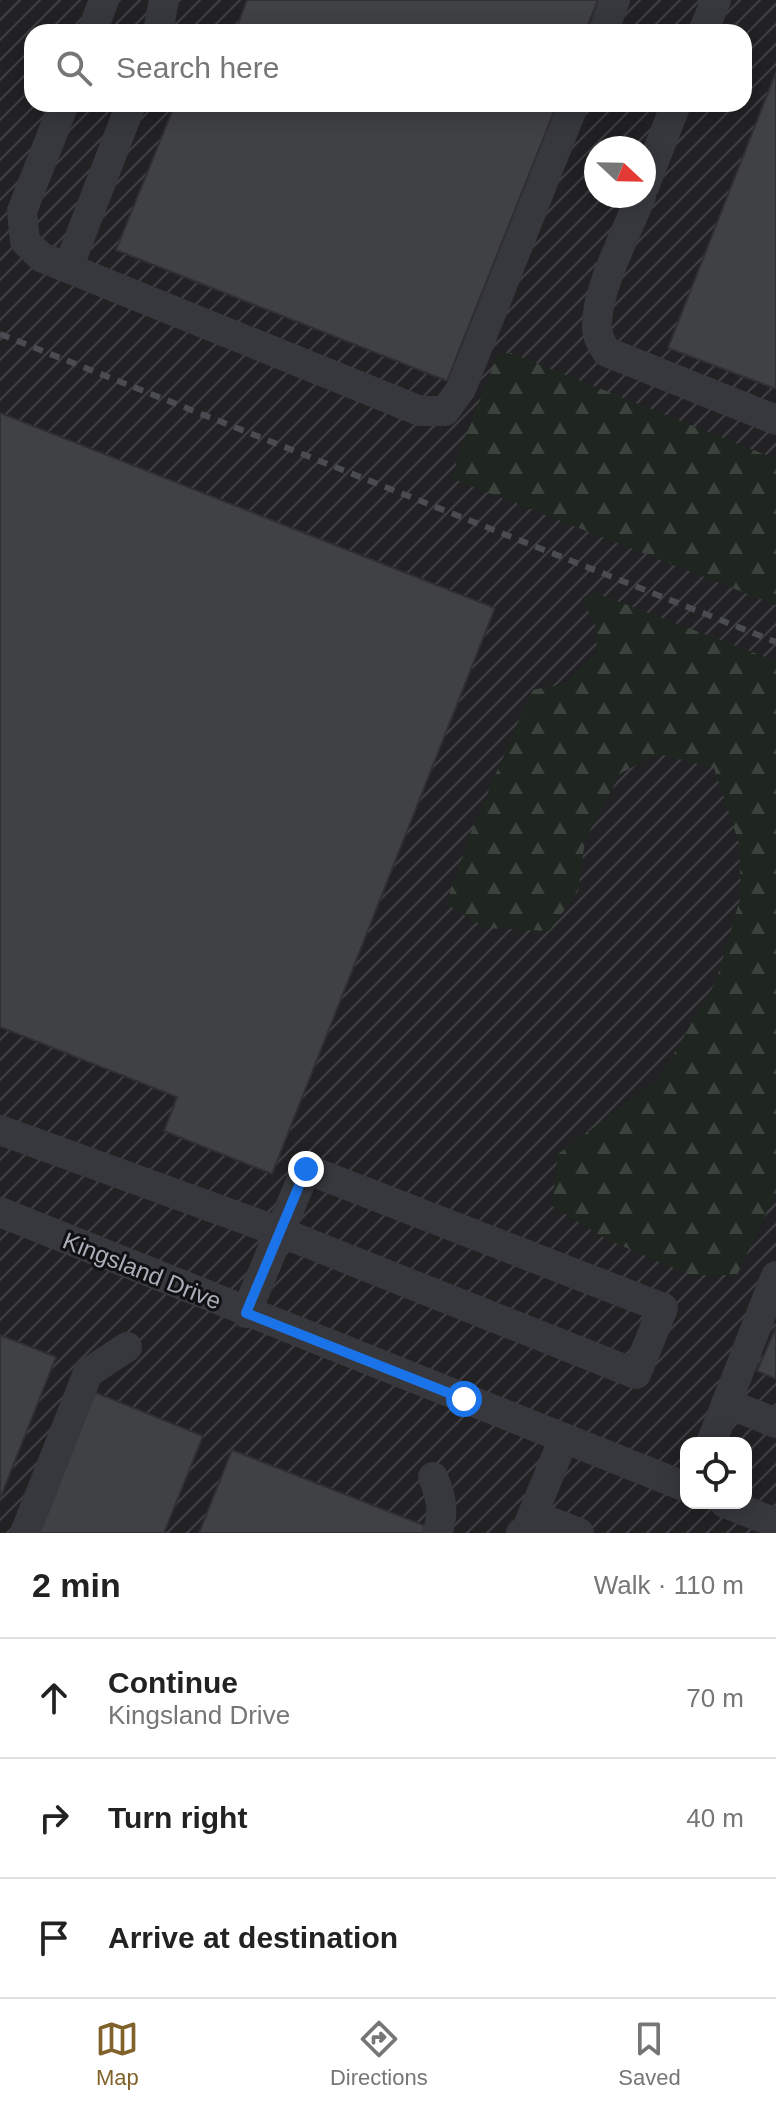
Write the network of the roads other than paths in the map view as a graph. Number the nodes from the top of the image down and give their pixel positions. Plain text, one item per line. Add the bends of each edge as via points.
1 (104, 0) edge
2 (164, 0) edge
3 (615, 0) edge
4 (716, 0) edge
5 (95, 24) edge
6 (160, 24) edge
7 (606, 24) edge
8 (706, 24) edge
9 (61, 112) edge
10 (128, 112) edge
11 (571, 112) edge
12 (673, 112) edge
13 (656, 156) edge
14 (636, 208) edge
15 (68, 268) junction
16 (776, 420) edge
17 (0, 1130) edge
18 (0, 1212) edge
19 (280, 1232) junction
20 (776, 1276) edge
21 (246, 1313) junction
22 (127, 1347) dead end
23 (726, 1403) junction
24 (776, 1423) edge
25 (713, 1437) edge
26 (564, 1438) junction
27 (433, 1477) dead end
28 (680, 1485) edge
29 (728, 1514) edge
30 (776, 1523) edge
31 (527, 1524) edge
32 (25, 1533) edge
33 (437, 1533) edge
34 (579, 1533) edge

1 - 5 street
2 - 6 street
3 - 7 street
4 - 8 street
9 - 15 street via 22,211 25,241 41,257
10 - 15 street
11 - 15 street via 461,389 445,411 420,411
12 - 13 street
14 - 16 street via 596,323 607,352
17 - 19 street
18 - 21 street, Kingsland Drive
19 - 19 street via 306,1169 663,1308 636,1374
19 - 21 street
20 - 23 street
21 - 26 street, Kingsland Drive
22 - 32 street via 88,1373
23 - 24 street
23 - 25 street
26 - 28 street, Kingsland Drive
26 - 31 street
27 - 33 street via 441,1495
29 - 30 street
31 - 34 street

